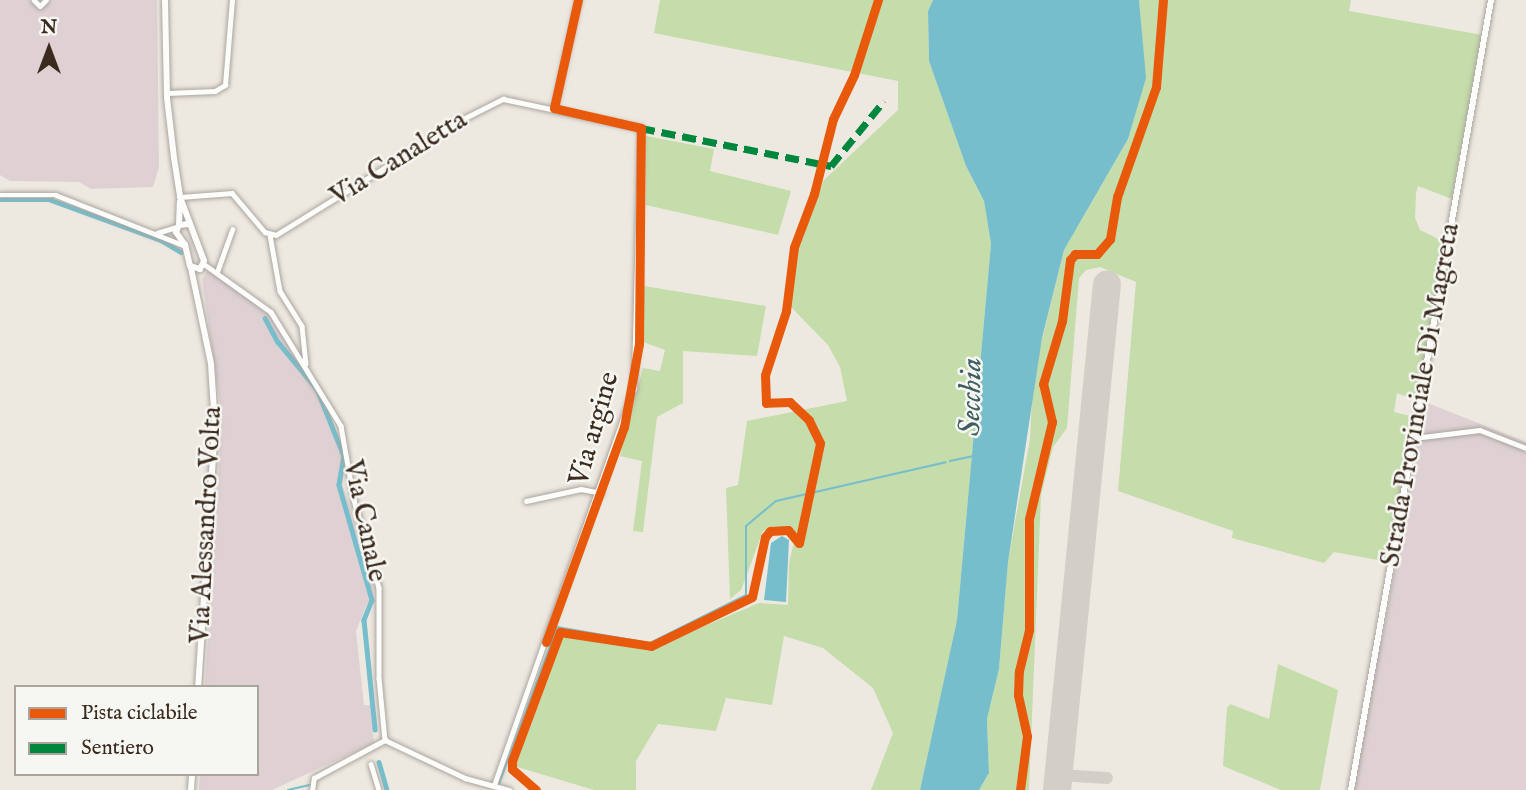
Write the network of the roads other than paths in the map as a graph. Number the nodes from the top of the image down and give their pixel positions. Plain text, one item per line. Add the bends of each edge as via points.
1 (34, 0) edge
2 (46, 0) edge
3 (165, 0) edge
4 (232, 0) edge
5 (578, 0) edge
6 (1491, 0) edge
7 (167, 93) junction
8 (554, 108) junction
9 (640, 128) joint
10 (0, 195) edge
11 (180, 197) junction
12 (189, 224) junction
13 (178, 226) junction
14 (232, 230) dead end
15 (156, 233) junction
16 (270, 235) junction
17 (186, 248) junction
18 (202, 267) junction
19 (191, 268) junction
20 (217, 272) junction
21 (197, 280) junction
22 (306, 365) junction
23 (1414, 438) junction
24 (1526, 448) edge
25 (601, 493) junction
26 (526, 501) dead end
27 (198, 685) edge
28 (385, 740) junction
29 (371, 764) dead end
30 (497, 787) junction
31 (312, 790) edge
32 (379, 790) edge
33 (509, 790) edge
34 (1351, 790) edge

1 - 2 street via 40,6
3 - 7 main road
4 - 7 street via 225,85 215,91
5 - 8 street
6 - 23 main road, Strada Provinciale Di Magreta
7 - 11 main road
8 - 9 street, Via Canaletta
8 - 16 street, Via Canaletta via 512,100 490,103 282,234
9 - 25 street, Via argine via 635,377
10 - 15 street via 56,195
11 - 12 main road
11 - 13 main road
11 - 16 street via 232,193
12 - 13 main road
12 - 18 main road
13 - 15 street
13 - 17 main road
14 - 20 street
15 - 17 street
16 - 22 street via 280,291 302,326
17 - 19 main road
18 - 19 main road
18 - 20 street, Via Canale
18 - 21 main road
19 - 21 main road
20 - 22 street, Via Canale via 271,312
21 - 27 main road, Via Alessandro Volta via 215,426
22 - 28 street, Via Canale via 344,435 353,494 379,588 379,678
23 - 24 street via 1480,430
23 - 34 main road, Strada Provinciale Di Magreta
25 - 26 street, Via argine via 581,489
25 - 30 street, Via argine
28 - 30 street via 465,778
28 - 31 street via 314,778
29 - 32 street
30 - 33 street

